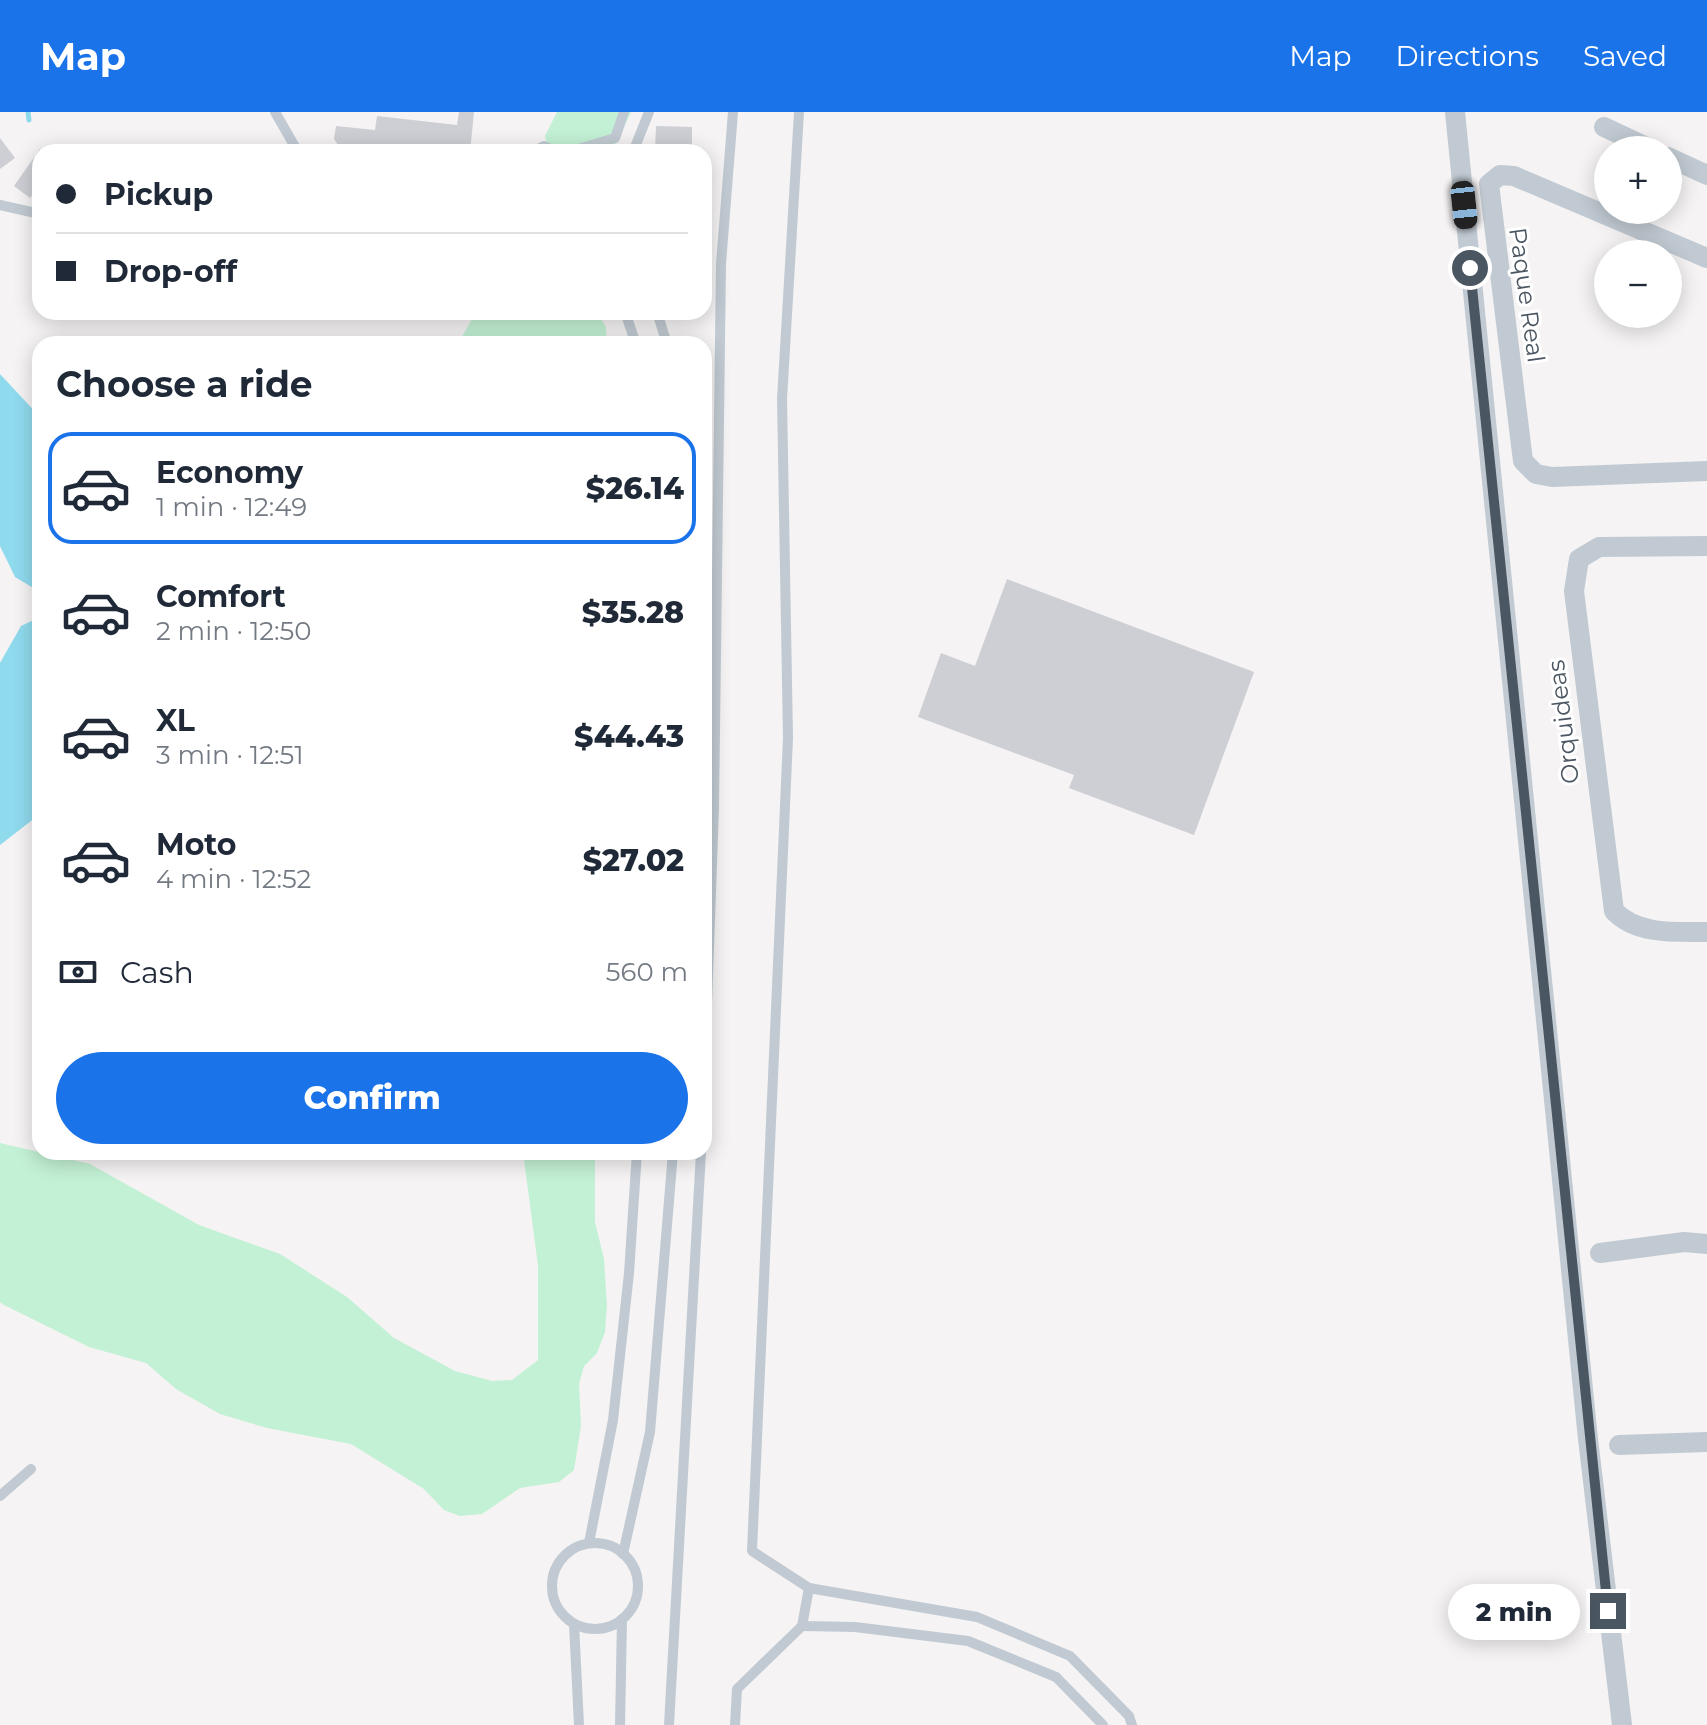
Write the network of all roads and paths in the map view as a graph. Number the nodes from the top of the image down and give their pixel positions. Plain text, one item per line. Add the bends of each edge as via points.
1 (275, 112) edge
2 (624, 112) edge
3 (649, 112) edge
4 (733, 112) edge
5 (799, 112) edge
6 (1455, 112) edge
7 (1604, 127) dead end
8 (1623, 136) edge
9 (293, 144) edge
10 (595, 144) edge
11 (636, 144) edge
12 (1682, 163) edge
13 (1707, 175) edge
14 (0, 205) edge
15 (32, 212) edge
16 (1707, 258) edge
17 (1707, 471) edge
18 (1707, 546) edge
19 (712, 863) edge
20 (1707, 932) edge
21 (636, 1160) edge
22 (672, 1160) edge
23 (701, 1160) edge
24 (1707, 1244) edge
25 (1600, 1253) dead end
26 (1707, 1442) edge
27 (1619, 1445) dead end
28 (31, 1469) dead end
29 (0, 1496) edge
30 (589, 1543) junction
31 (623, 1554) junction
32 (809, 1588) junction
33 (622, 1619) junction
34 (574, 1624) junction
35 (802, 1626) junction
36 (579, 1725) edge
37 (620, 1725) edge
38 (669, 1725) edge
39 (735, 1725) edge
40 (1103, 1725) edge
41 (1132, 1725) edge
42 (1622, 1725) edge

1 - 9 lane
2 - 10 lane via 615,138
3 - 11 lane
4 - 19 lane via 721,264
5 - 32 lane via 782,399 788,738 752,1551
6 - 42 street via 1588,1439
7 - 8 street
12 - 13 street
14 - 15 lane
16 - 17 street, Paque Real via 1514,176 1500,175 1489,184 1523,461 1536,474 1552,477
18 - 20 street, Orquideas via 1599,547 1579,559 1574,591 1614,911 1626,923 1647,928
21 - 30 lane via 613,1420
22 - 31 lane via 650,1432
23 - 38 lane
24 - 25 street
26 - 27 street
28 - 29 lane
30 - 31 lane
30 - 34 lane via 565,1555 552,1578 556,1604
31 - 33 lane via 633,1565 637,1594
32 - 35 lane
32 - 41 lane via 977,1617 1070,1656
33 - 34 lane via 599,1629
33 - 37 lane
34 - 36 lane
35 - 39 lane via 737,1689
35 - 40 lane via 968,1641 1056,1677

